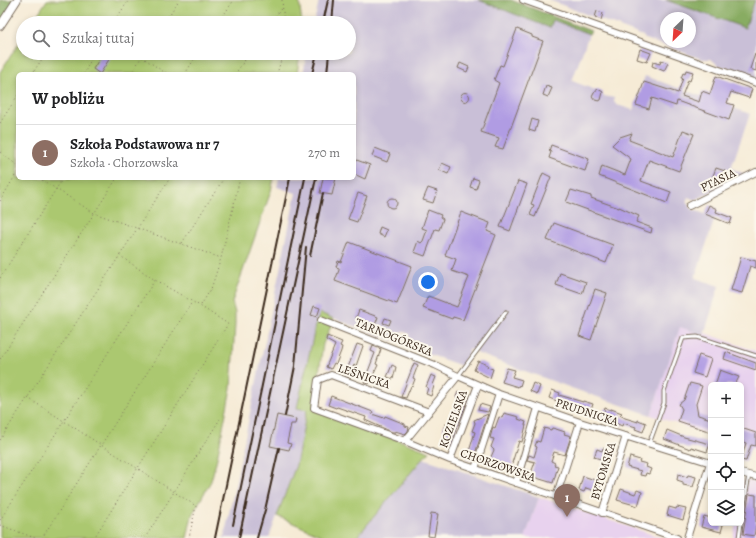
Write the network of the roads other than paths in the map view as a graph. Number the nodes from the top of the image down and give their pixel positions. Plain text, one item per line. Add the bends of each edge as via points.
1 (17, 0) edge
2 (522, 0) edge
3 (0, 26) edge
4 (756, 83) edge
5 (756, 172) edge
6 (747, 178) junction
7 (756, 181) edge
8 (688, 206) dead end
9 (506, 312) dead end
10 (321, 320) dead end
11 (756, 356) edge
12 (458, 376) junction
13 (478, 386) junction
14 (499, 394) junction
15 (314, 408) joint
16 (538, 408) junction
17 (429, 412) junction
18 (580, 422) junction
19 (626, 436) junction
20 (405, 441) junction
21 (650, 444) junction
22 (450, 460) junction
23 (708, 462) edge
24 (475, 469) junction
25 (708, 472) edge
26 (744, 474) edge
27 (749, 475) junction
28 (756, 477) edge
29 (516, 483) junction
30 (556, 496) junction
31 (744, 504) edge
32 (602, 513) junction
33 (740, 526) edge
34 (677, 538) edge
35 (687, 538) edge
36 (738, 538) edge

1 - 3 street
2 - 4 street
5 - 6 street, PTASIA
6 - 7 street
6 - 8 street, PTASIA
9 - 12 lane
10 - 12 street, TARNOGÓRSKA
11 - 21 lane via 697,337 683,338 664,391 664,403
12 - 13 street, PRUDNICKA
12 - 17 street
13 - 14 street, PRUDNICKA
13 - 22 street, KOZIELSKA
14 - 16 street, PRUDNICKA
14 - 24 street
15 - 17 street, LEŚNICKA via 318,380 331,375
15 - 20 street, CHORZOWSKA
16 - 18 street, PRUDNICKA
16 - 29 street
17 - 20 street
18 - 19 street, PRUDNICKA
18 - 30 street
19 - 21 street, PRUDNICKA
19 - 32 street, BYTOMSKA
20 - 22 street, CHORZOWSKA
21 - 23 street, PRUDNICKA
22 - 24 street, CHORZOWSKA
24 - 29 street, CHORZOWSKA
25 - 35 street
26 - 27 street
27 - 28 street
27 - 31 lane
29 - 30 street, CHORZOWSKA
30 - 32 street, CHORZOWSKA
32 - 34 street, CHORZOWSKA
33 - 36 lane

